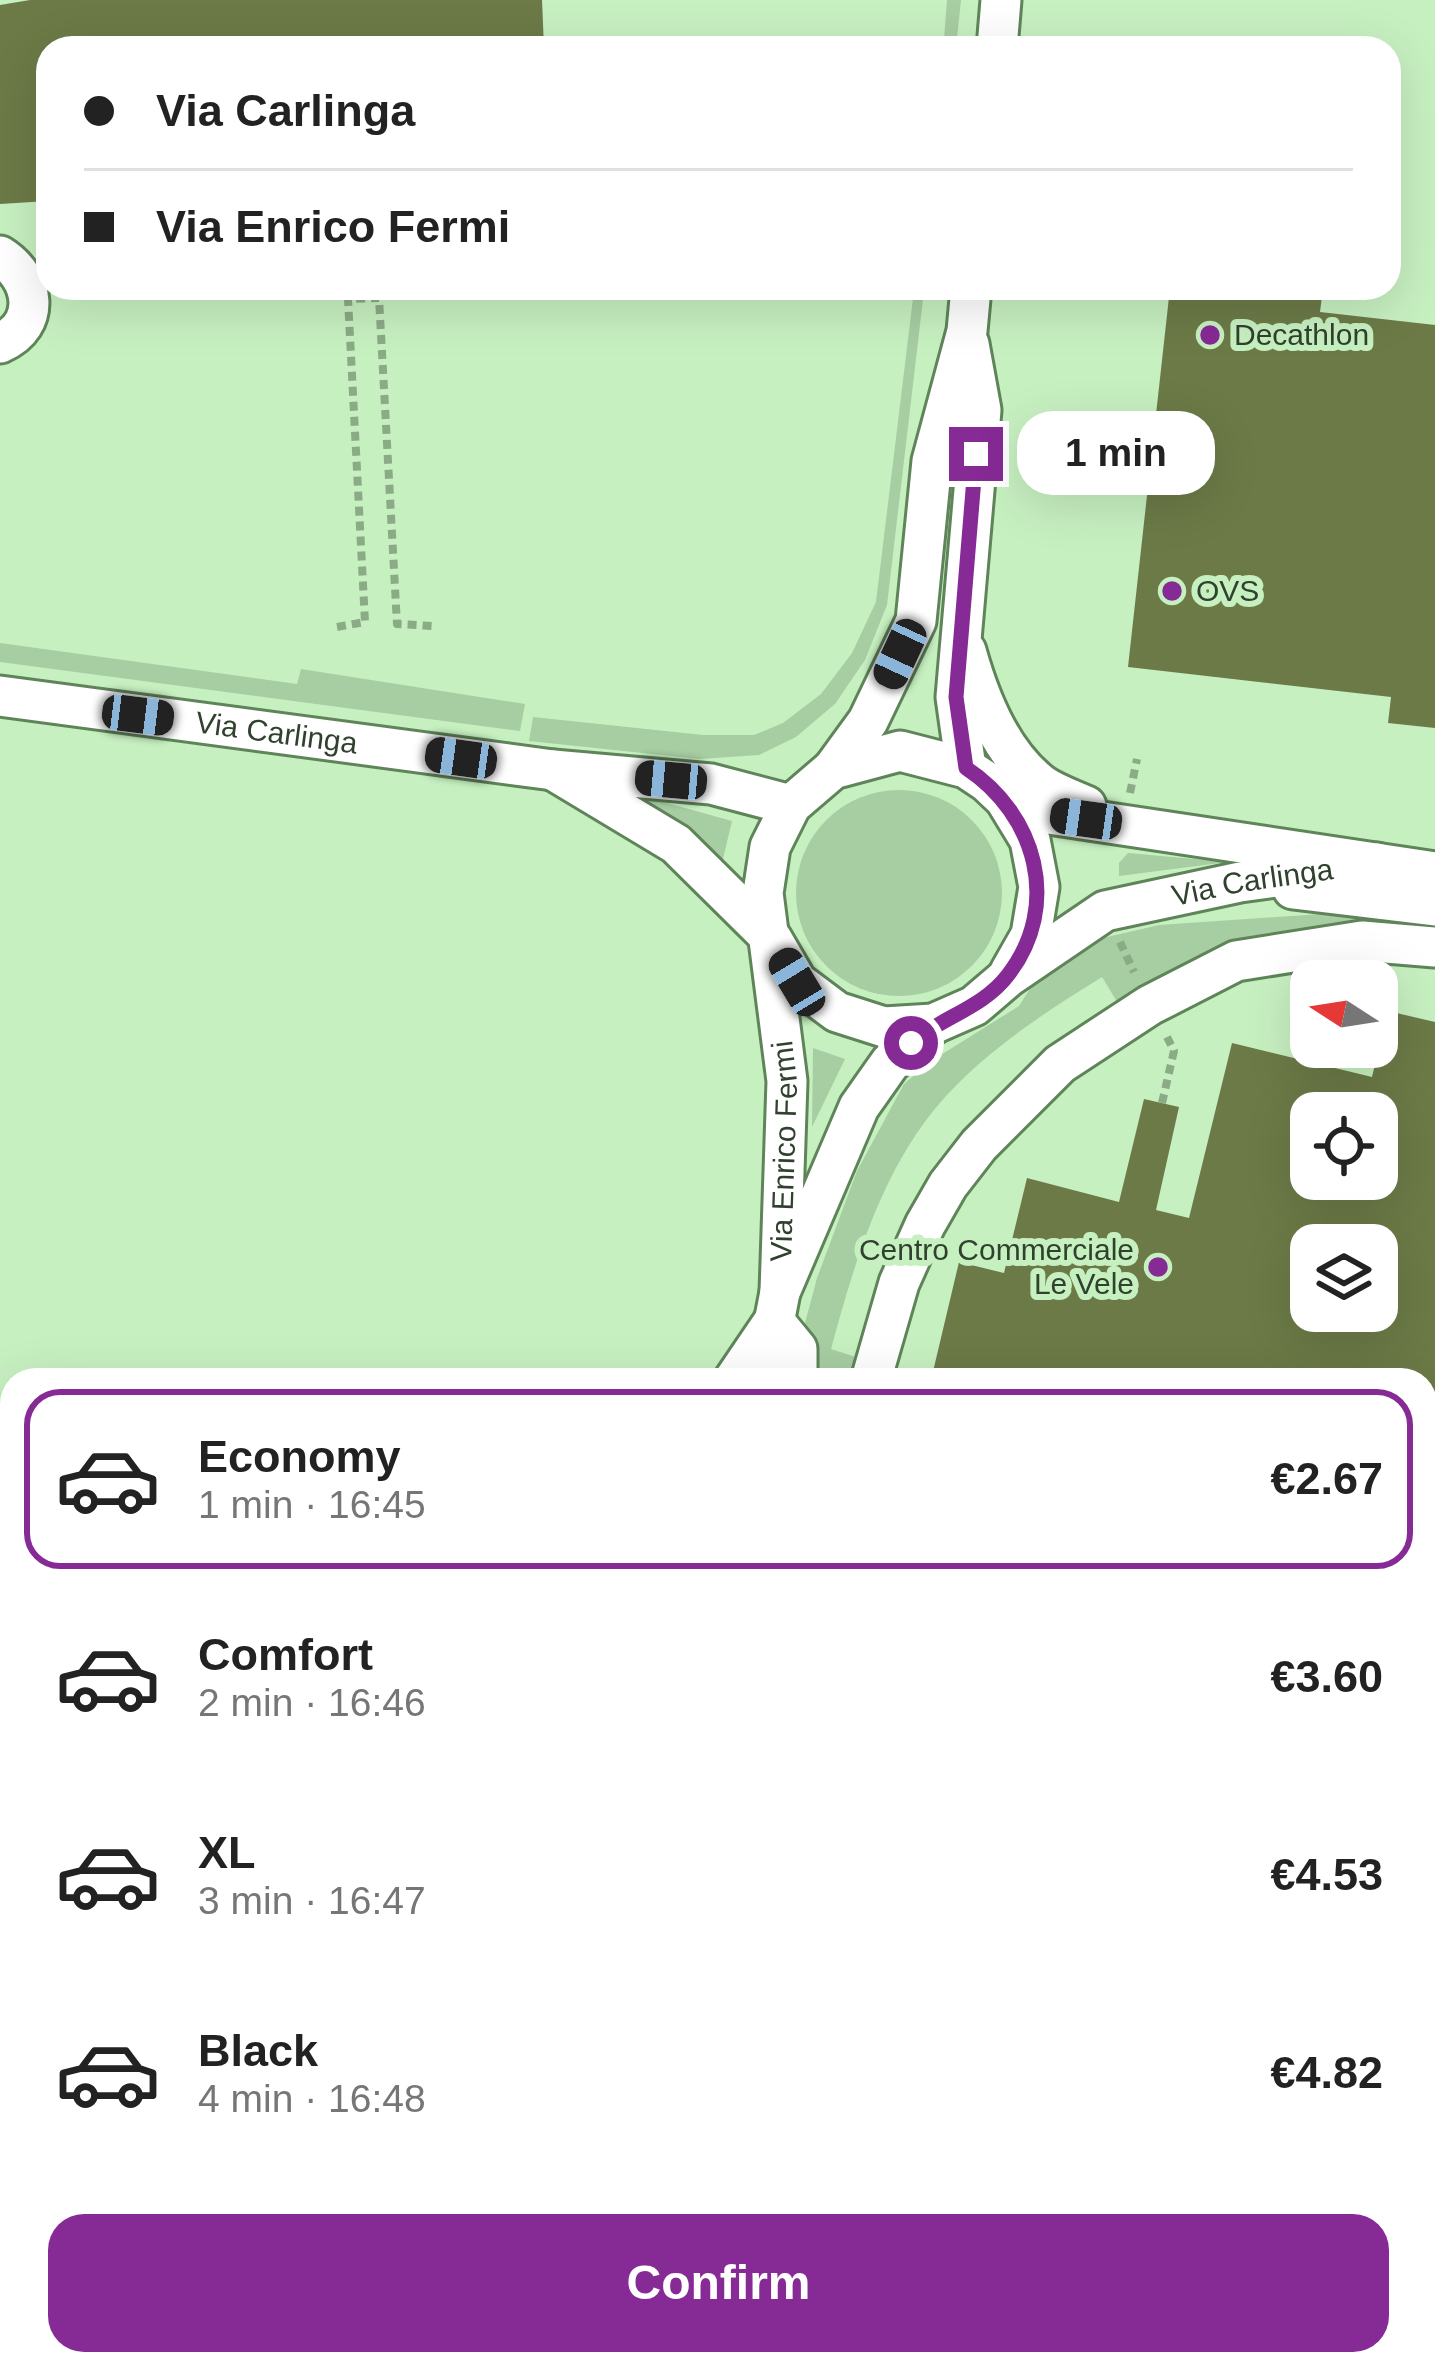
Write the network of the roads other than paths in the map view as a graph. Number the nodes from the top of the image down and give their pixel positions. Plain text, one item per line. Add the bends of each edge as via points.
1 (1001, 0) edge
2 (998, 36) edge
3 (0, 256) edge
4 (970, 300) edge
5 (967, 331) junction
6 (0, 343) edge
7 (960, 631) junction
8 (0, 696) edge
9 (966, 768) junction
10 (833, 769) junction
11 (553, 770) junction
12 (1006, 799) junction
13 (791, 805) junction
14 (1124, 824) junction
15 (1377, 863) junction
16 (1435, 872) edge
17 (1240, 882) junction
18 (1435, 906) edge
19 (772, 939) junction
20 (1435, 947) edge
21 (1008, 976) junction
22 (933, 1024) junction
23 (777, 1306) junction
24 (741, 1368) edge
25 (765, 1368) edge
26 (797, 1368) edge
27 (874, 1368) edge

1 - 2 street
3 - 6 street via 29,288 29,314 15,337
4 - 5 street
5 - 7 street via 981,410
5 - 10 street via 932,460 916,621 868,721
7 - 9 street via 956,697
7 - 14 street, Via Carlinga via 976,688 1006,745 1042,785
8 - 11 street, Via Carlinga
9 - 10 street, Via Carlinga via 900,751
9 - 12 street, Via Carlinga
10 - 13 street, Via Carlinga
11 - 13 street, Via Carlinga via 711,784
11 - 19 street, Via Carlinga via 676,844
12 - 14 street, Via Carlinga
12 - 21 street, Via Carlinga via 1030,840 1039,887 1031,935
13 - 19 street, Via Carlinga via 770,847 763,893
14 - 15 street, Via Carlinga
15 - 16 street, Via Carlinga
15 - 17 street, Via Carlinga
17 - 18 street
17 - 21 street, Via Carlinga via 1105,911
19 - 22 street, Via Carlinga via 797,982 837,1012 884,1027
19 - 23 street, Via Enrico Fermi via 787,1081
20 - 27 street via 1362,941 1236,961 1060,1064 948,1185 899,1283
21 - 22 street, Via Carlinga via 974,1006
22 - 23 street, Via Enrico Fermi via 890,1063 859,1107
23 - 24 street
23 - 25 street, Via Enrico Fermi
23 - 26 street

